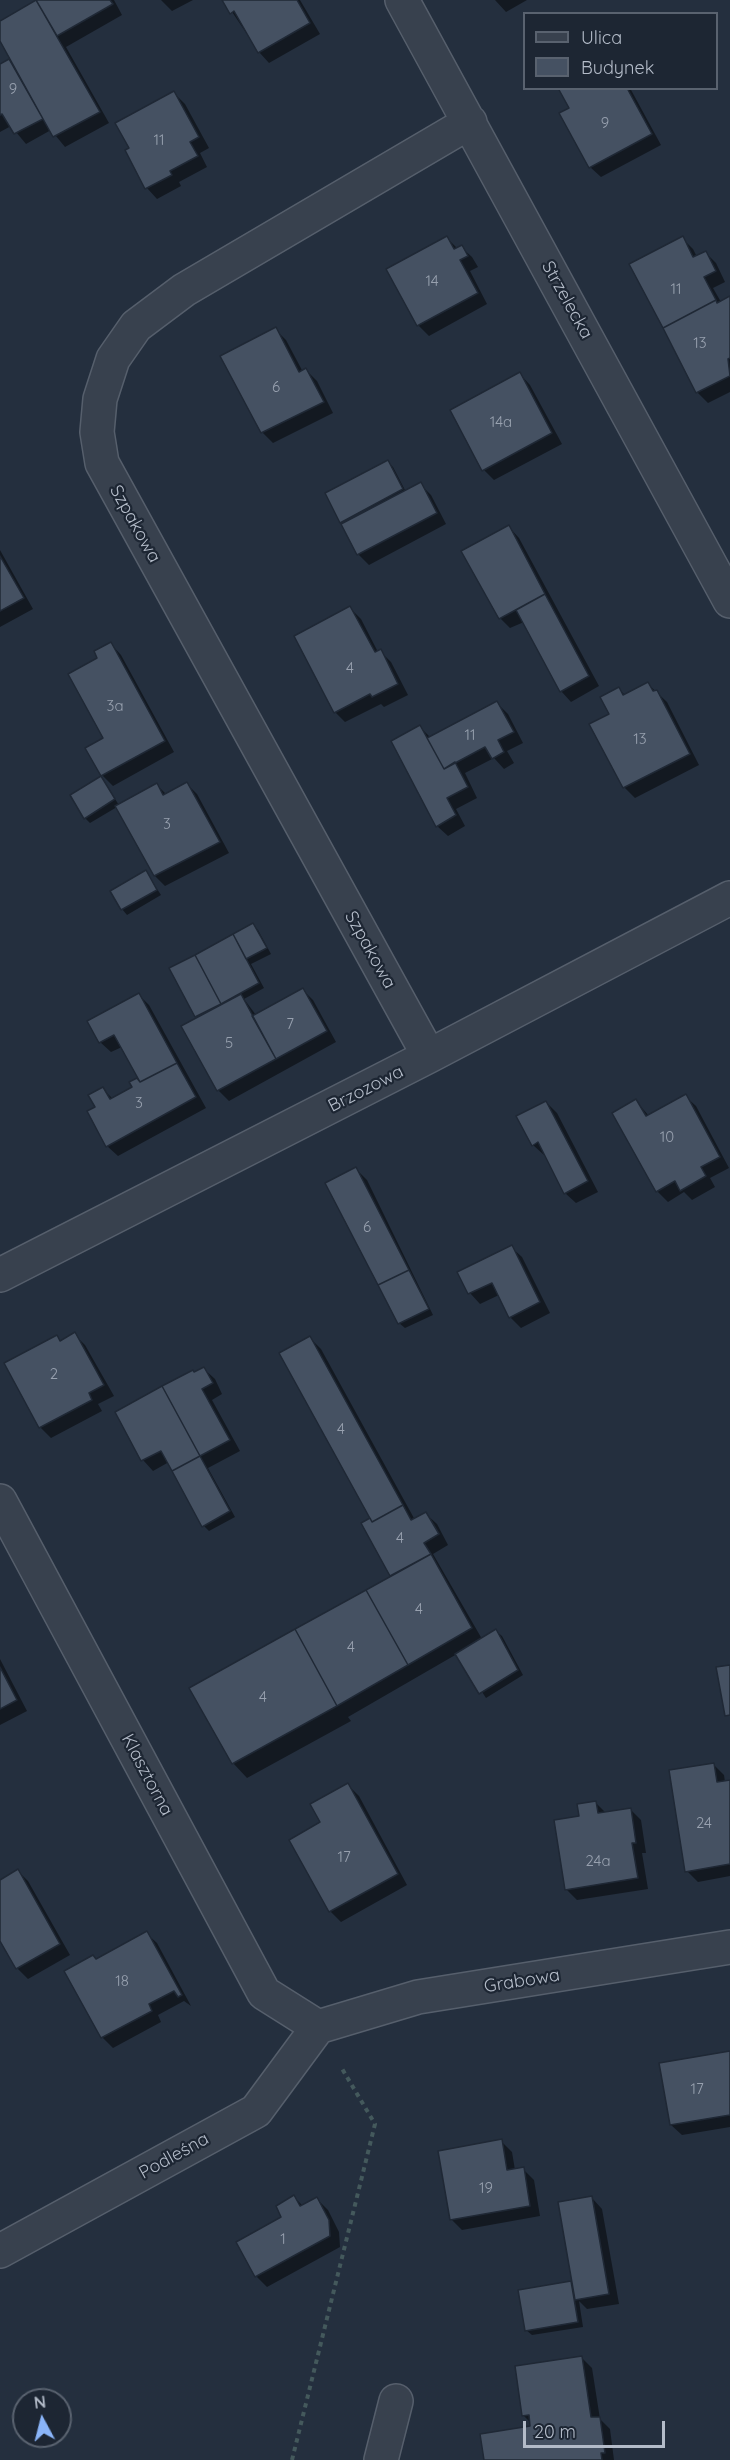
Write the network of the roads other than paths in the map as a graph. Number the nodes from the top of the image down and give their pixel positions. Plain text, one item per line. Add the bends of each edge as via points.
1 (402, 0) edge
2 (470, 122) junction
3 (730, 601) edge
4 (730, 898) edge
5 (429, 1056) junction
6 (0, 1275) edge
7 (0, 1502) edge
8 (730, 1947) edge
9 (318, 2027) junction
10 (0, 2251) edge
11 (396, 2401) dead end
12 (381, 2460) edge

1 - 2 street, Strzelecka
2 - 3 street, Strzelecka
2 - 5 street, Szpakowa via 184,290 136,326 113,359 100,399 97,432 102,463
4 - 5 street, Brzozowa
5 - 6 street, Brzozowa
7 - 9 street, Klasztorna via 264,1993
8 - 9 street, Grabowa via 418,1998
9 - 10 street, Podleśna via 256,2111
11 - 12 street

